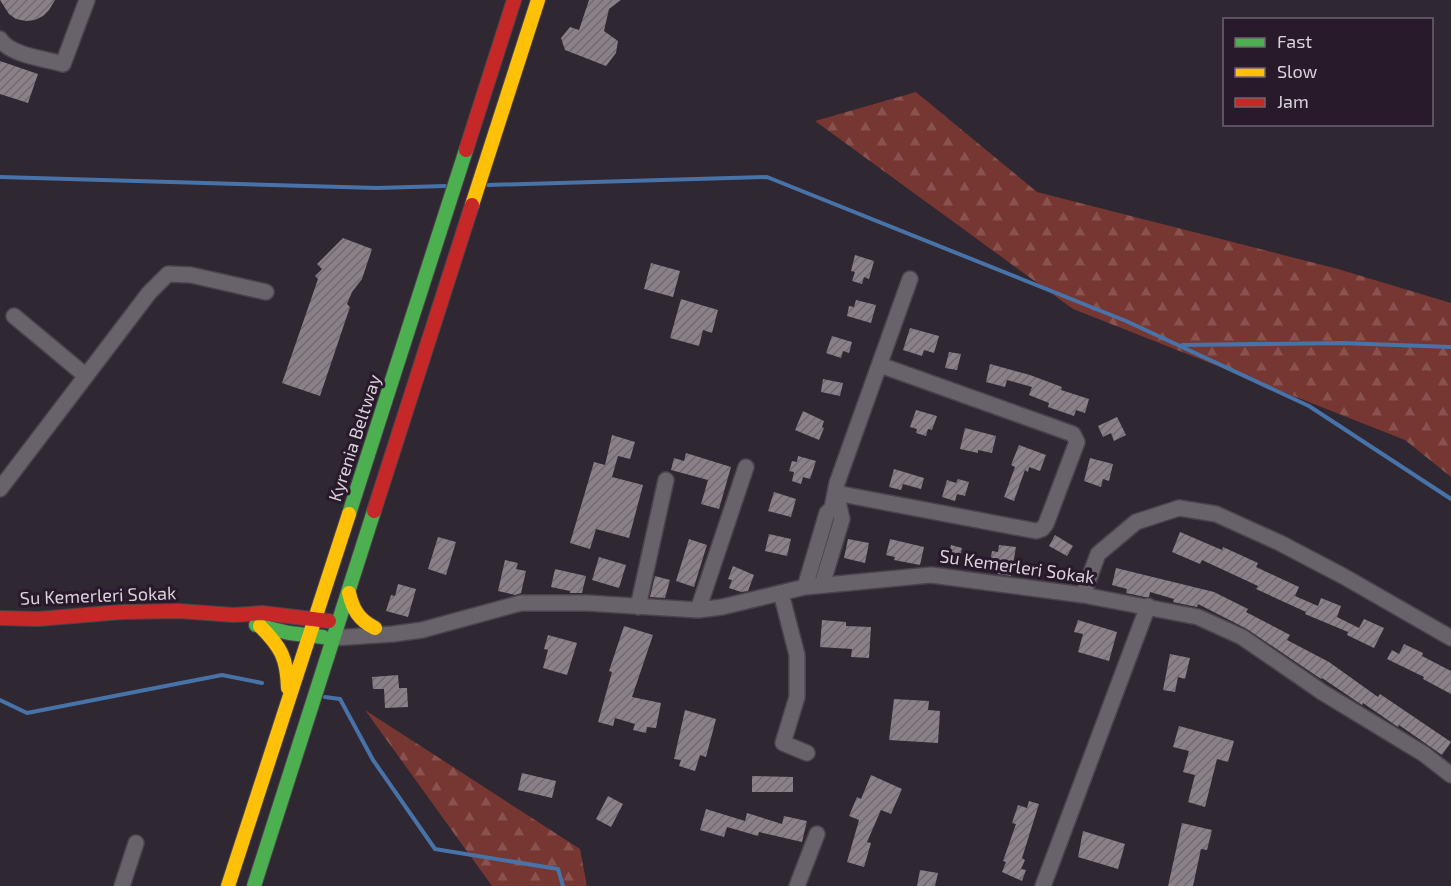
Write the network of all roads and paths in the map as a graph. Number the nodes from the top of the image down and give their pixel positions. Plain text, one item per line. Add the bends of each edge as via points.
1 (87, 0) edge
2 (514, 0) edge
3 (538, 0) edge
4 (0, 39) edge
5 (910, 279) dead end
6 (266, 292) dead end
7 (14, 316) dead end
8 (880, 365) junction
9 (86, 376) junction
10 (746, 467) dead end
11 (666, 480) dead end
12 (0, 489) edge
13 (836, 493) junction
14 (822, 585) junction
15 (805, 587) junction
16 (349, 593) junction
17 (781, 593) junction
18 (1083, 595) junction
19 (1148, 606) junction
20 (638, 607) junction
21 (698, 610) junction
22 (234, 615) junction
23 (0, 618) edge
24 (315, 618) junction
25 (339, 622) junction
26 (260, 626) junction
27 (375, 628) junction
28 (393, 634) junction
29 (309, 636) junction
30 (333, 638) junction
31 (1451, 638) edge
32 (288, 698) junction
33 (807, 753) dead end
34 (1451, 775) edge
35 (816, 834) dead end
36 (136, 843) dead end
37 (122, 886) edge
38 (228, 886) edge
39 (254, 886) edge
40 (797, 886) edge
41 (1043, 886) edge

1 - 4 street via 63,64 14,51
2 - 24 main road, Kyrenia Beltway
3 - 16 main road
5 - 8 street
6 - 9 street via 191,275 168,274
7 - 9 street
8 - 13 street
8 - 13 street via 1073,434 1077,442 1046,524 1036,531
9 - 12 street
10 - 21 street
11 - 20 street
13 - 14 street via 842,519
13 - 15 street via 832,508 826,513
14 - 15 street, Su Kemerleri Sokak
14 - 18 street, Su Kemerleri Sokak via 931,575
15 - 17 street, Su Kemerleri Sokak
16 - 25 main road
16 - 27 main road via 353,611
17 - 21 street, Su Kemerleri Sokak
17 - 33 street via 797,655 797,697 783,743
18 - 19 street, Su Kemerleri Sokak
18 - 31 street via 1098,554 1136,522 1179,508 1216,514 1280,543
19 - 34 street, Su Kemerleri Sokak via 1198,616 1242,637 1322,692 1424,753
19 - 41 street
20 - 21 street, Su Kemerleri Sokak
20 - 28 street, Su Kemerleri Sokak via 521,603
22 - 23 main road, Su Kemerleri Sokak via 156,611
22 - 24 main road via 262,613
22 - 26 main road
24 - 25 main road
24 - 29 main road, Kyrenia Beltway
25 - 27 street
25 - 30 main road
26 - 29 main road
26 - 32 main road via 279,645 287,662
27 - 28 street
28 - 30 street, Su Kemerleri Sokak
29 - 30 main road
29 - 32 main road, Kyrenia Beltway
30 - 39 main road
32 - 38 main road, Kyrenia Beltway
35 - 40 street
36 - 37 street

